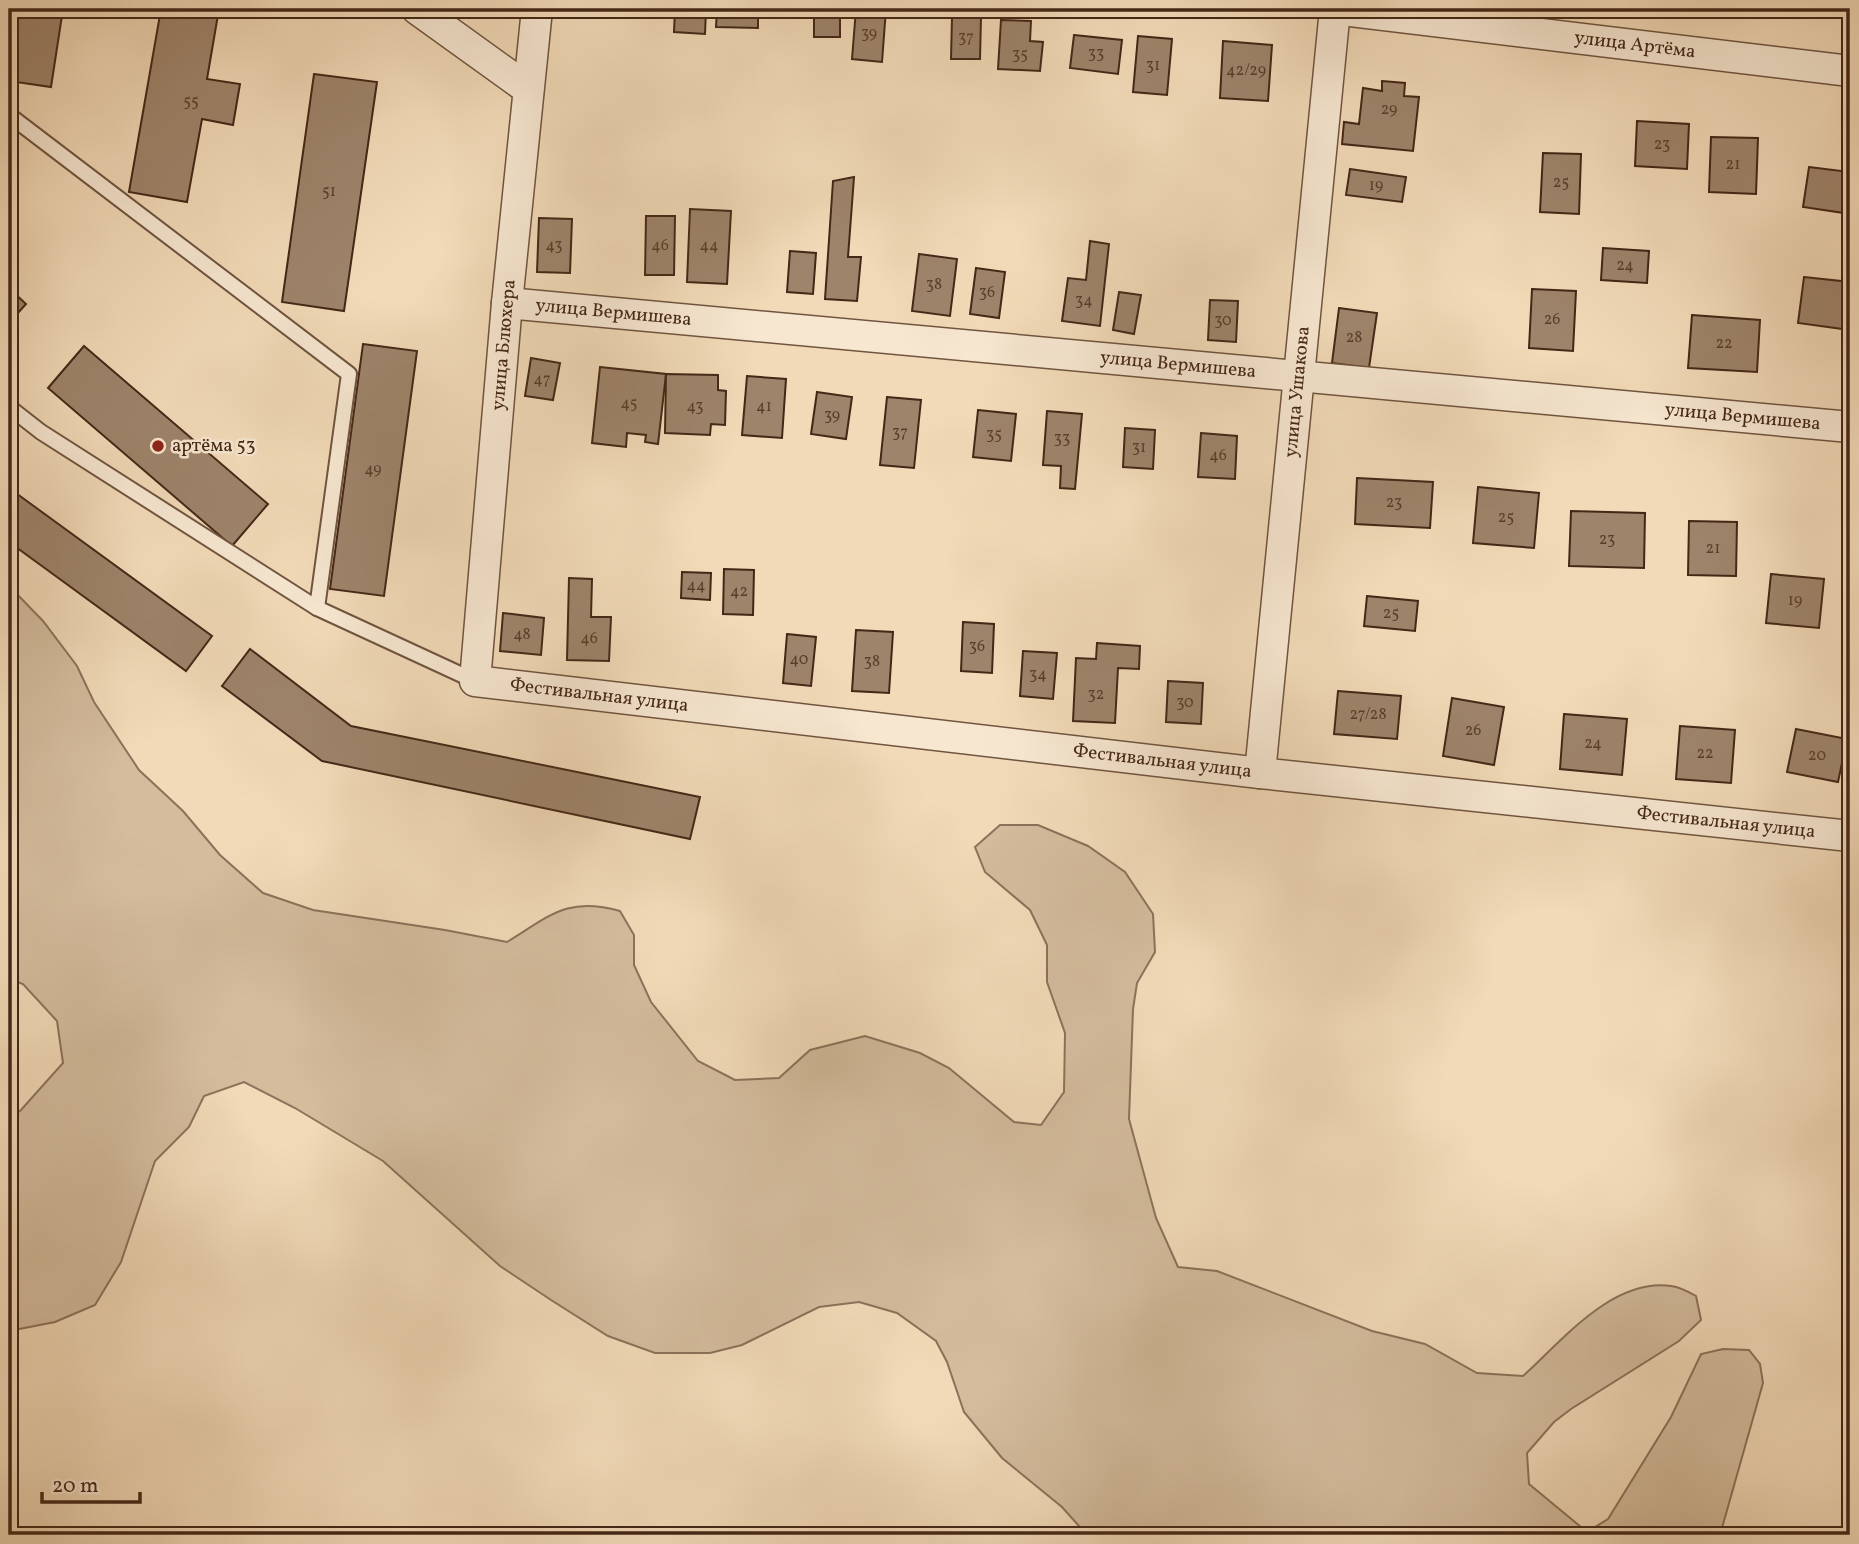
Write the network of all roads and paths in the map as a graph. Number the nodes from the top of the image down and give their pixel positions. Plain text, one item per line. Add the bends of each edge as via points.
1 (417, 9) edge
2 (537, 9) edge
3 (1335, 9) edge
4 (1850, 71) edge
5 (528, 89) junction
6 (9, 115) edge
7 (507, 303) junction
8 (1299, 376) junction
9 (9, 407) edge
10 (1850, 427) edge
11 (317, 608) junction
12 (475, 681) junction
13 (1260, 773) junction
14 (1850, 836) edge

1 - 5 street
2 - 5 street, улица Блюхера
3 - 4 street, улица Артёма
3 - 8 street, улица Ушакова
5 - 7 street, улица Блюхера
6 - 11 lane via 349,374
7 - 8 street, улица Вермишева
7 - 12 street, улица Блюхера
8 - 10 street, улица Вермишева
8 - 13 street, улица Ушакова
9 - 11 lane
11 - 12 lane
12 - 13 street, Фестивальная улица
13 - 14 street, Фестивальная улица

